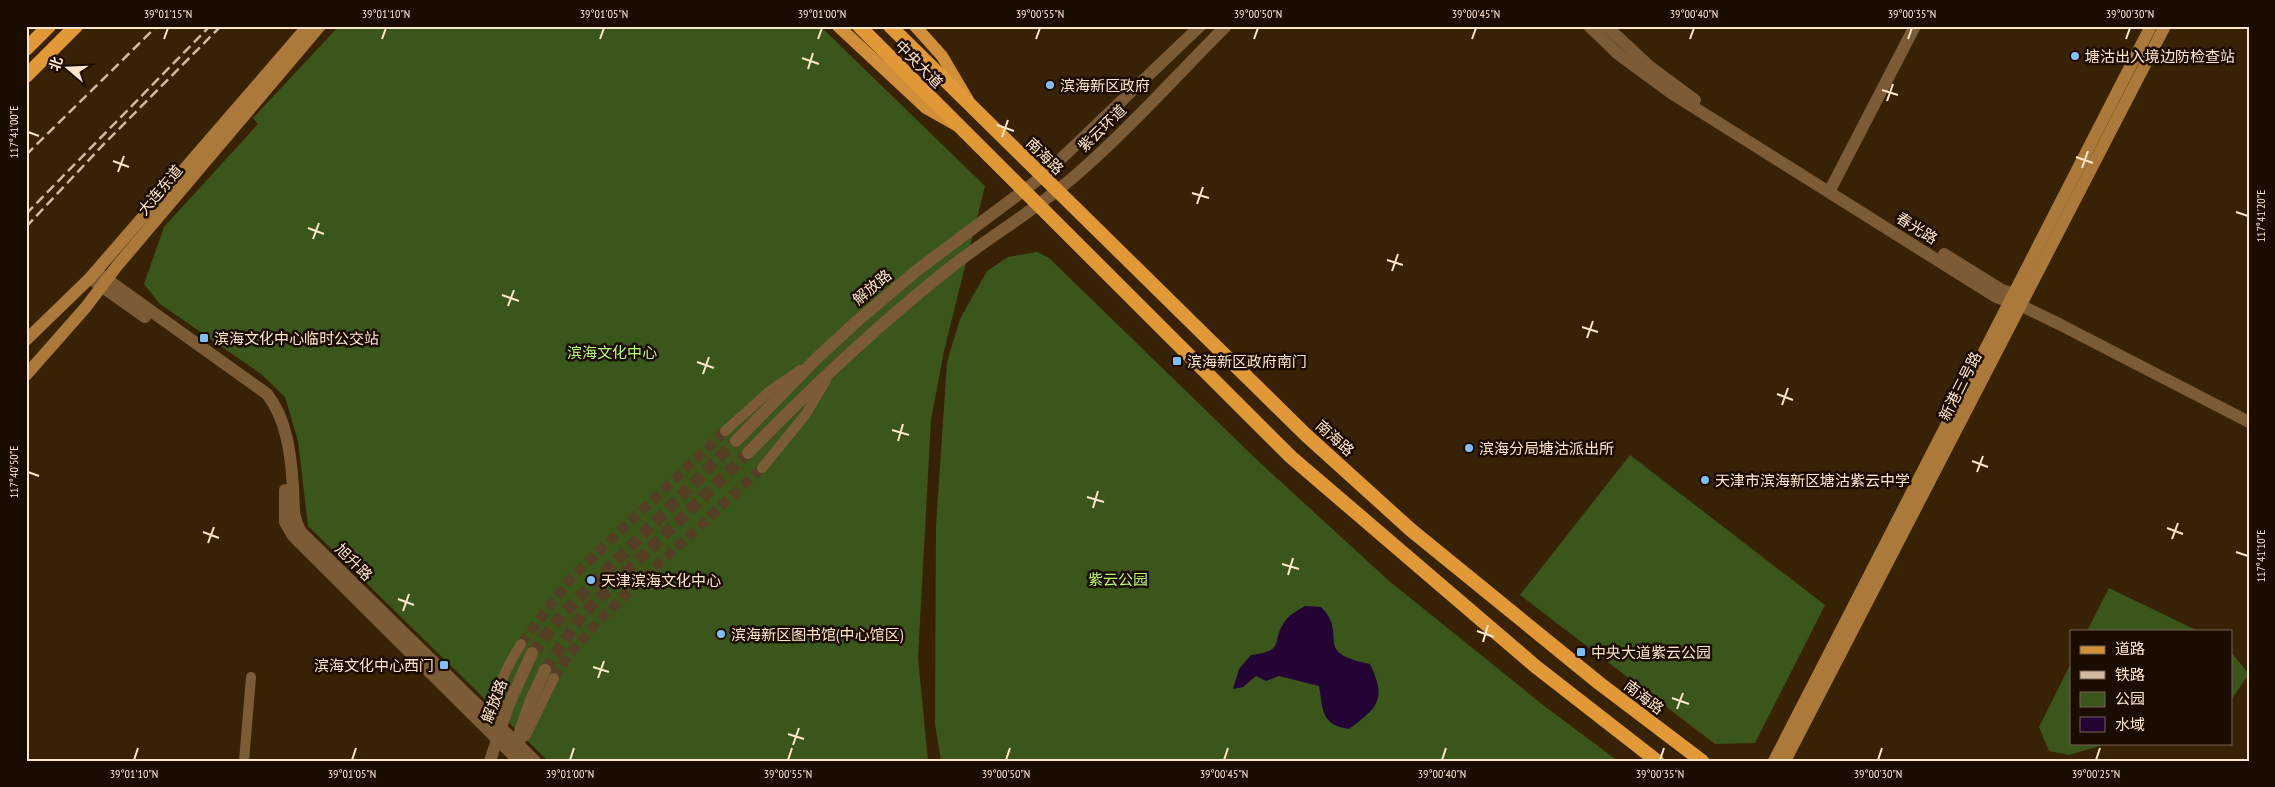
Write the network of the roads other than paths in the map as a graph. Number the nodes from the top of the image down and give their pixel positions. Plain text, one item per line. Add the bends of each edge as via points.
1 (49, 26) edge
2 (76, 26) edge
3 (308, 26) edge
4 (320, 26) edge
5 (838, 26) edge
6 (859, 26) edge
7 (890, 26) edge
8 (915, 26) edge
9 (1200, 26) edge
10 (1226, 26) edge
11 (1915, 26) edge
12 (2151, 26) edge
13 (2164, 26) edge
14 (1597, 28) edge
15 (26, 49) edge
16 (26, 76) edge
17 (973, 108) junction
18 (957, 125) junction
19 (1044, 176) junction
20 (1831, 188) junction
21 (1058, 190) junction
22 (1024, 192) junction
23 (1038, 206) junction
24 (93, 275) junction
25 (104, 283) junction
26 (2017, 300) junction
27 (26, 340) edge
28 (817, 358) junction
29 (832, 370) junction
30 (26, 375) edge
31 (2249, 414) edge
32 (2249, 422) edge
33 (725, 431) tunnel mouth
34 (736, 441) tunnel mouth
35 (748, 453) tunnel mouth
36 (762, 468) tunnel mouth
37 (521, 644) tunnel mouth
38 (532, 653) tunnel mouth
39 (549, 674) tunnel mouth
40 (251, 677) dead end
41 (498, 734) junction
42 (514, 754) edge
43 (244, 761) edge
44 (490, 761) edge
45 (535, 761) edge
46 (1657, 761) edge
47 (1702, 761) edge
48 (1774, 761) edge
49 (1785, 761) edge

1 - 15 highway
2 - 16 highway
3 - 24 main road, 大连东道
4 - 25 main road, 大连东道
5 - 18 main road via 926,108
6 - 18 highway, 中央大道
7 - 17 highway, 中央大道
8 - 17 main road via 950,68
9 - 19 street, 紫云环道
10 - 21 street, 紫云环道 via 1109,145
11 - 20 street
12 - 26 main road, 新港三号路
13 - 26 main road, 新港三号路
14 - 20 street, 春光路 via 1618,54 1671,93
17 - 19 highway, 南海路
18 - 22 highway
19 - 21 highway, 南海路
19 - 22 street, 解放路
20 - 26 street, 春光路
21 - 23 street, 紫云环道
21 - 47 highway, 南海路 via 1306,435 1411,530 1539,635
22 - 23 highway
22 - 28 street, 解放路 via 916,271
23 - 29 street via 951,267
23 - 46 highway via 1291,457 1535,666
24 - 25 street, 旭升路
24 - 27 main road, 大连东道
25 - 30 main road, 大连东道
25 - 41 street, 旭升路 via 267,394 277,409 290,456 295,520 301,532
26 - 31 street, 春光路
26 - 32 street, 春光路
26 - 48 main road, 新港三号路
26 - 49 main road, 新港三号路
28 - 33 street via 771,390
28 - 34 street, 解放路
29 - 35 street
29 - 36 street via 806,414
37 - 41 street via 498,694
38 - 41 street, 解放路
39 - 42 street via 531,700
40 - 43 street
41 - 42 street, 旭升路
41 - 44 street, 解放路
42 - 45 street, 旭升路

